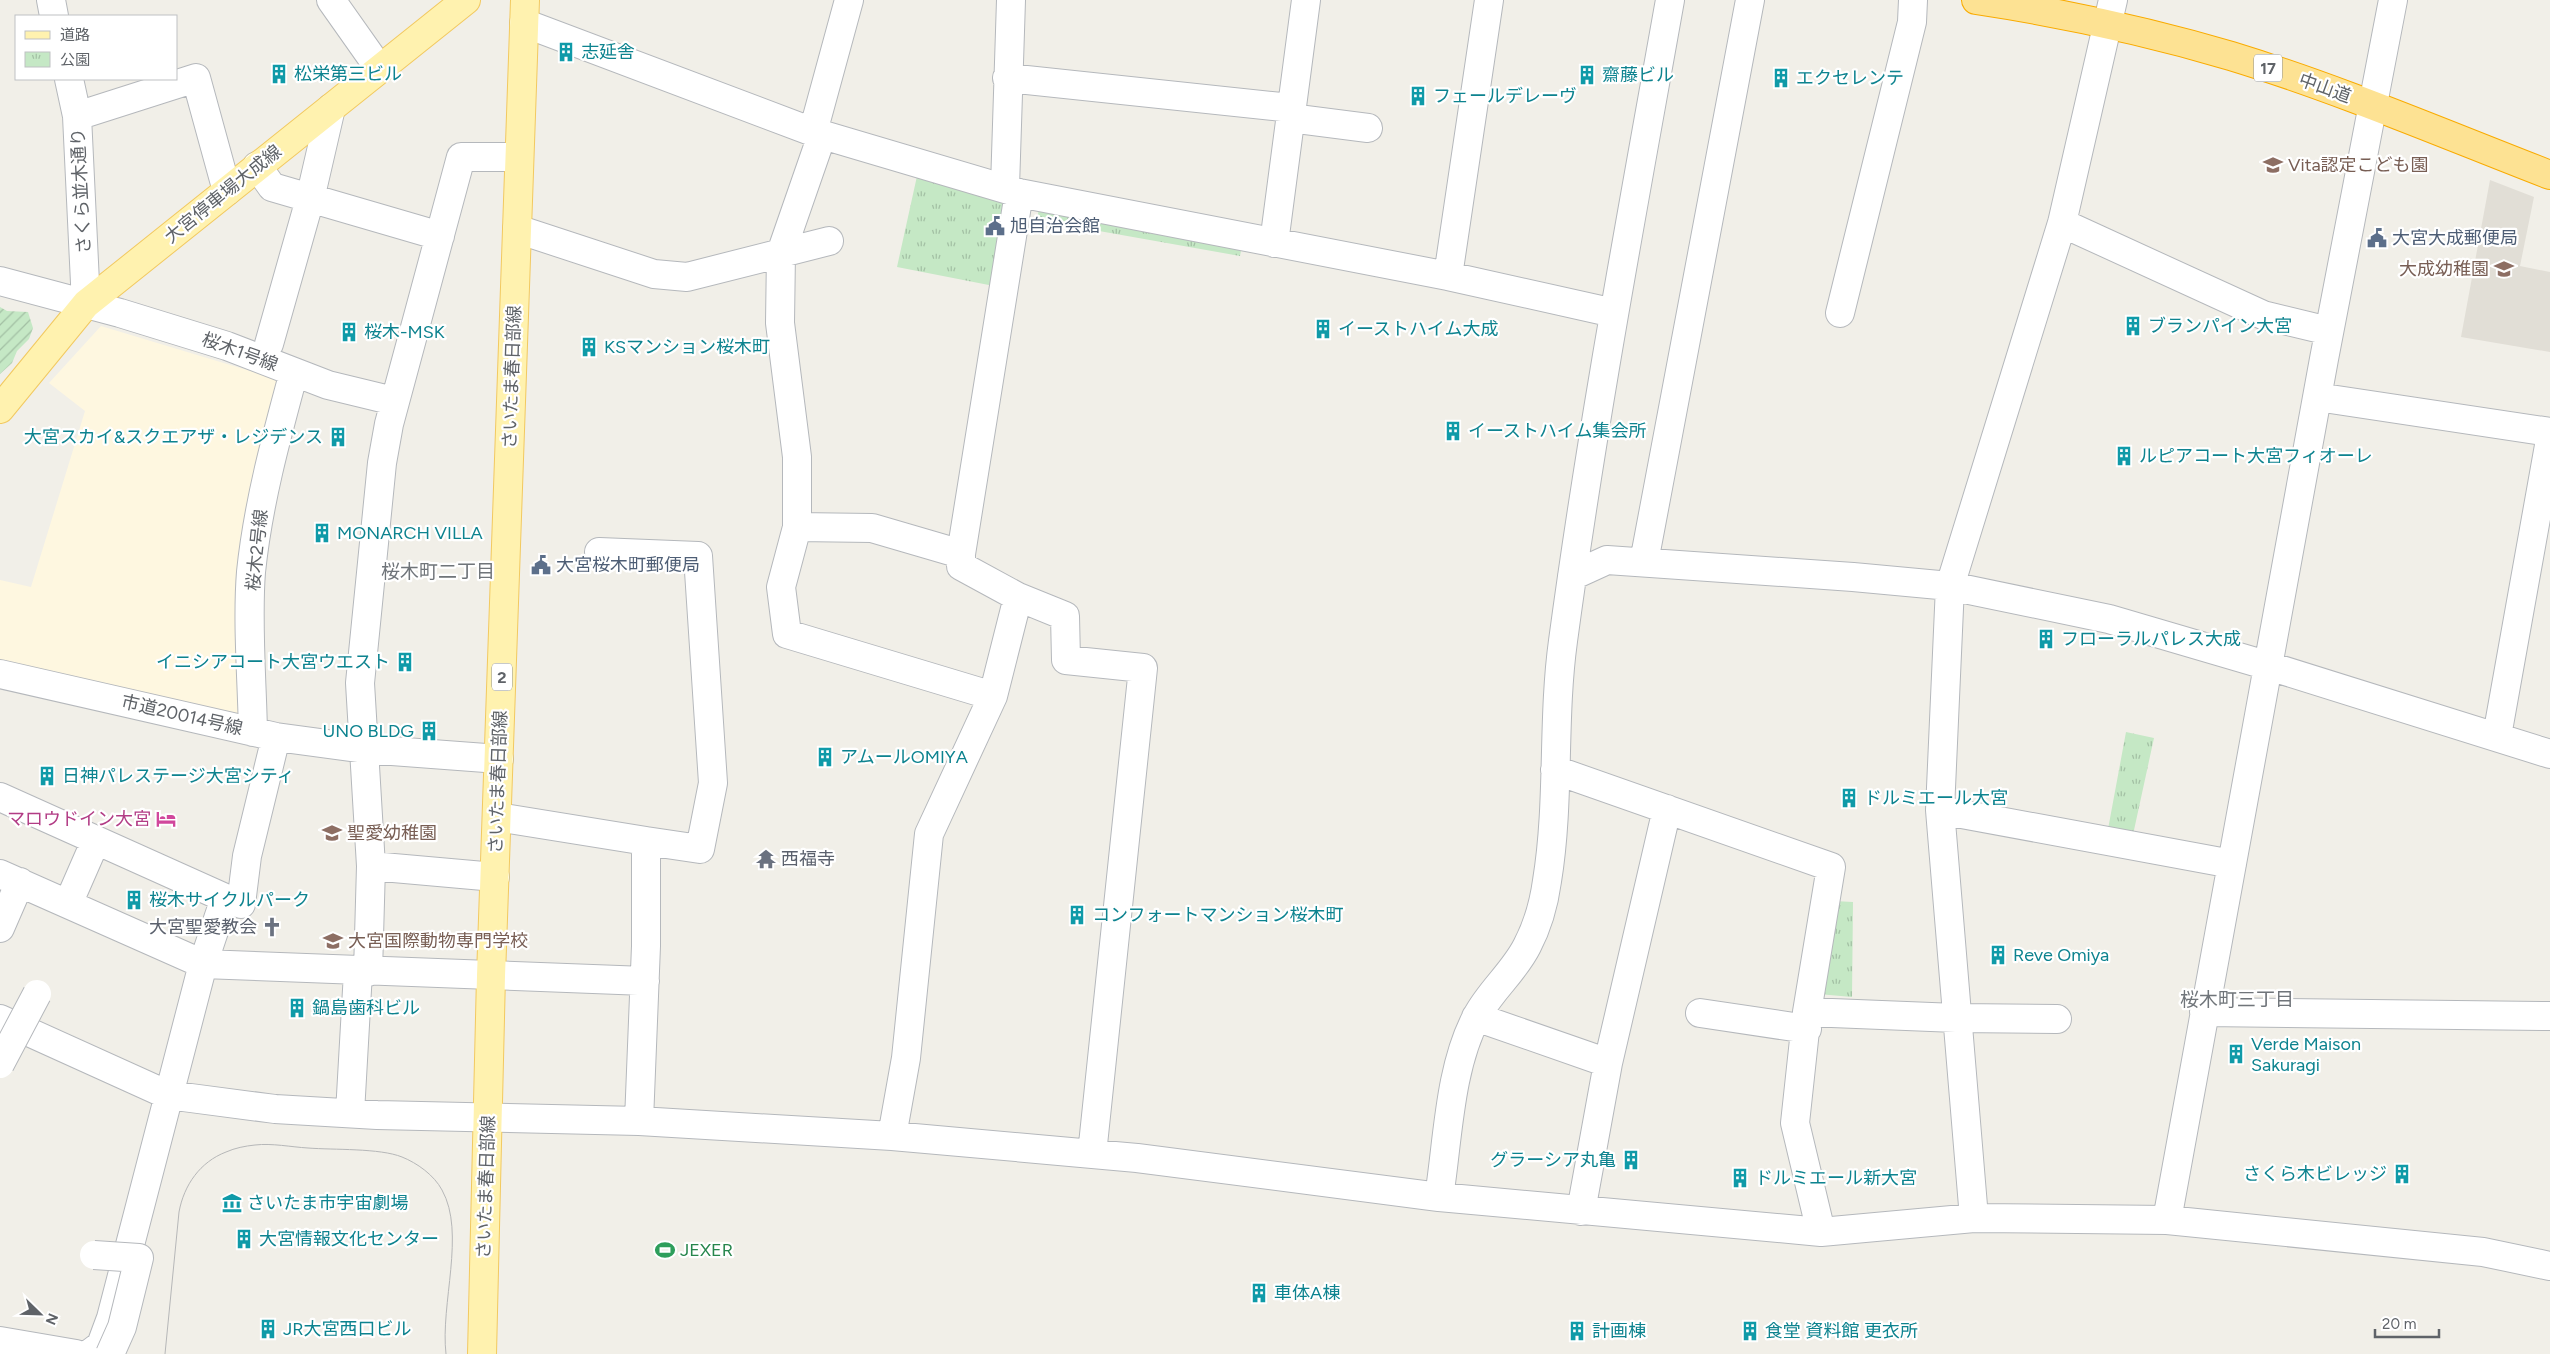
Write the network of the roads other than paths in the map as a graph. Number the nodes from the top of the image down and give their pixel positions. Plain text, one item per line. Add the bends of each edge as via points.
1 (51, 0) edge
2 (331, 0) edge
3 (466, 0) edge
4 (850, 0) edge
5 (1011, 0) edge
6 (1306, 0) edge
7 (1489, 0) edge
8 (1670, 0) edge
9 (1750, 0) edge
10 (1913, 0) edge
11 (1976, 0) edge
12 (2393, 0) edge
13 (2110, 11) edge
14 (525, 12) edge
15 (54, 15) edge
16 (379, 68) junction
17 (1007, 78) junction
18 (69, 80) edge
19 (2372, 105) junction
20 (331, 108) junction
21 (1290, 113) junction
22 (77, 116) junction
23 (1368, 128) dead end
24 (818, 134) junction
25 (519, 157) junction
26 (257, 166) junction
27 (2550, 175) edge
28 (1012, 190) junction
29 (227, 191) junction
30 (310, 199) junction
31 (2062, 223) junction
32 (517, 229) junction
33 (440, 236) junction
34 (829, 241) dead end
35 (1274, 243) junction
36 (781, 253) junction
37 (1448, 276) junction
38 (0, 281) edge
39 (86, 304) junction
40 (1614, 313) junction
41 (1840, 313) dead end
42 (2329, 331) junction
43 (269, 344) dead end
44 (294, 372) junction
45 (2317, 396) junction
46 (394, 401) junction
47 (0, 410) edge
48 (2550, 432) edge
49 (2550, 440) edge
50 (797, 527) junction
51 (599, 552) dead end
52 (961, 554) junction
53 (1644, 562) junction
54 (1572, 576) junction
55 (1950, 586) junction
56 (1018, 597) junction
57 (2269, 666) junction
58 (0, 674) edge
59 (993, 696) junction
60 (264, 734) junction
61 (2497, 736) junction
62 (365, 749) junction
63 (2550, 754) edge
64 (498, 759) junction
65 (1555, 770) junction
66 (0, 797) edge
67 (1667, 809) junction
68 (1940, 810) junction
69 (497, 817) junction
70 (96, 840) junction
71 (646, 841) junction
72 (2232, 864) junction
73 (371, 866) junction
74 (495, 877) junction
75 (10, 878) edge
76 (225, 898) junction
77 (68, 904) junction
78 (0, 928) edge
79 (203, 964) junction
80 (363, 972) junction
81 (491, 976) junction
82 (644, 981) junction
83 (37, 994) dead end
84 (2204, 1012) junction
85 (1700, 1013) dead end
86 (2550, 1016) edge
87 (1476, 1017) junction
88 (1956, 1018) junction
89 (0, 1019) edge
90 (2057, 1019) dead end
91 (1807, 1020) junction
92 (1608, 1063) junction
93 (0, 1064) edge
94 (168, 1095) junction
95 (350, 1113) junction
96 (488, 1118) junction
97 (639, 1121) junction
98 (892, 1136) junction
99 (1092, 1154) junction
100 (1440, 1198) junction
101 (1580, 1211) junction
102 (1974, 1218) junction
103 (2167, 1220) junction
104 (1821, 1232) junction
105 (94, 1255) dead end
106 (2543, 1260) edge
107 (0, 1341) edge
108 (76, 1354) edge
109 (88, 1354) edge
110 (110, 1354) edge
111 (482, 1354) edge

1 - 15 street
2 - 16 street
3 - 16 main road, 大宮停車場大成線
4 - 24 street
5 - 17 street
6 - 21 street
7 - 37 street
8 - 40 street
9 - 53 street
10 - 41 street via 1912,22
11 - 13 highway, 中山道 / 17
12 - 19 street
13 - 19 highway, 中山道 / 17
13 - 31 street
14 - 24 street
14 - 25 main road, さいたま春日部線 / 2
16 - 20 main road, 大宮停車場大成線
17 - 21 street
17 - 28 street
18 - 22 street, さくら並木通り
19 - 27 highway, 中山道 / 17
19 - 42 street
20 - 26 main road, 大宮停車場大成線
20 - 30 street
21 - 23 street
21 - 35 street
22 - 29 street via 196,78
22 - 39 street, さくら並木通り
24 - 28 street
24 - 36 street
25 - 32 main road, さいたま春日部線 / 2
25 - 33 street via 461,157
26 - 29 main road, 大宮停車場大成線
26 - 30 street via 272,187
28 - 35 street
28 - 52 street
29 - 39 main road, 大宮停車場大成線
30 - 33 street
30 - 43 street
31 - 42 street via 2264,315
31 - 55 street
32 - 36 street via 654,274 687,277
32 - 64 main road, さいたま春日部線 / 2
33 - 46 street
34 - 36 street
35 - 37 street
36 - 50 street via 780,323 797,457
37 - 40 street
38 - 39 street, 桜木1号線
39 - 44 street, 桜木1号線 via 227,346
39 - 47 main road, 大宮停車場大成線
40 - 54 street
42 - 45 street
44 - 46 street, 桜木1号線 via 328,385
44 - 60 street, 桜木2号線 via 272,451 251,573
45 - 48 street
45 - 57 street
46 - 62 street via 382,463 360,683
49 - 61 street
50 - 52 street via 872,528
50 - 59 street via 782,587 787,634
51 - 71 street via 698,556 712,783 700,849
52 - 56 street via 961,566
53 - 54 street via 1606,560
53 - 55 street
54 - 65 street via 1556,723
55 - 57 street via 2109,619
55 - 68 street
56 - 59 street
56 - 99 street via 1065,616 1066,660 1143,668
57 - 61 street
57 - 72 street
58 - 60 street, 市道20014号線
59 - 98 street via 929,834 906,1058
60 - 62 street, 市道20014号線
60 - 76 street, 桜木2号線 via 242,904
61 - 63 street
62 - 64 street, 市道20014号線
62 - 73 street
64 - 69 main road, さいたま春日部線 / 2
65 - 67 street
65 - 87 street via 1547,881 1540,914 1527,948
66 - 70 street
67 - 91 street via 1832,867
67 - 92 street
68 - 72 street
68 - 88 street
69 - 71 street
69 - 74 main road, さいたま春日部線 / 2
70 - 76 street
70 - 77 street
71 - 82 street
72 - 84 street
73 - 74 street
73 - 80 street
74 - 81 main road, さいたま春日部線 / 2
75 - 77 street
75 - 78 street
76 - 79 street
77 - 79 street
79 - 80 street
79 - 94 street
80 - 81 street
80 - 95 street
81 - 82 street
81 - 96 main road, さいたま春日部線 / 2
82 - 97 street
83 - 93 street, bridge
84 - 86 street
84 - 103 street
85 - 91 street
87 - 92 street
87 - 100 street via 1457,1072
88 - 90 street
88 - 91 street
88 - 102 street
89 - 94 street
91 - 104 street via 1796,1123
92 - 101 street
94 - 95 street via 275,1109
94 - 109 street via 111,1318 101,1345
95 - 96 street
96 - 97 street
96 - 111 main road, さいたま春日部線 / 2
97 - 98 street
98 - 99 street
99 - 100 street
100 - 101 street
101 - 104 street
102 - 103 street
102 - 104 street
103 - 106 street
105 - 110 street, bridge via 140,1253 122,1327
107 - 108 street

